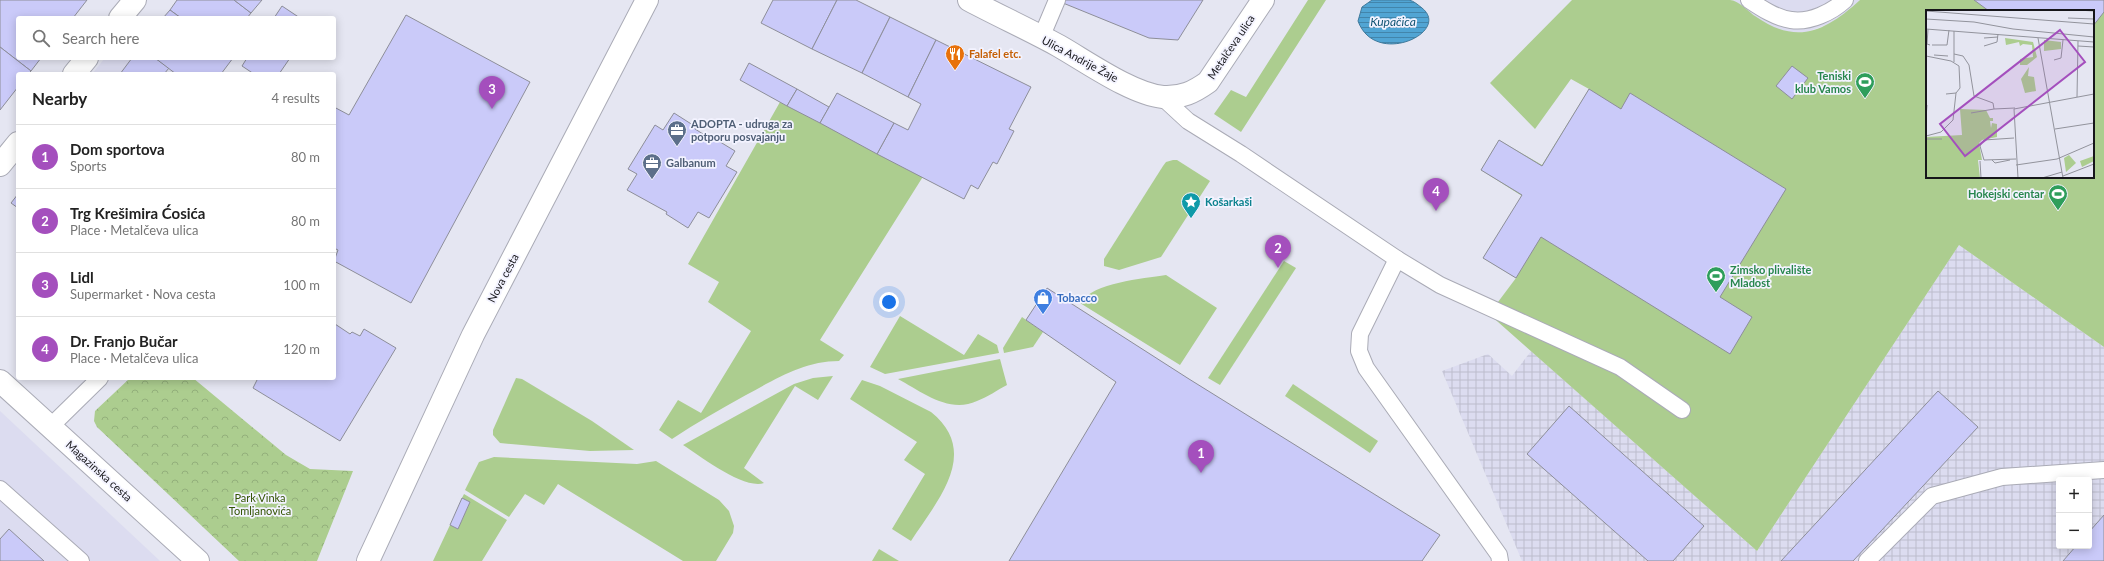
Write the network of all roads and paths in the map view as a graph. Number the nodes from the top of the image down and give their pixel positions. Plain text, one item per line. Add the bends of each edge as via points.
1 (135, 0) edge
2 (647, 0) edge
3 (969, 0) edge
4 (1057, 0) edge
5 (1263, 0) edge
6 (1749, 0) edge
7 (1845, 0) edge
8 (122, 16) edge
9 (1041, 38) junction
10 (85, 60) edge
11 (76, 72) edge
12 (1196, 91) joint
13 (1162, 97) junction
14 (16, 145) edge
15 (0, 165) edge
16 (1397, 259) junction
17 (98, 380) edge
18 (0, 381) edge
19 (1682, 410) dead end
20 (50, 427) junction
21 (2104, 470) edge
22 (0, 489) edge
23 (81, 561) edge
24 (198, 561) edge
25 (368, 561) edge
26 (1500, 561) edge
27 (1867, 561) edge

1 - 8 street
2 - 25 street, Nova cesta via 473,336
3 - 9 street, Ulica Andrije Žaje
4 - 9 lane
5 - 12 street, Metalčeva ulica via 1220,66 1208,82
6 - 7 lane via 1768,12 1791,20 1815,17 1836,8
9 - 13 street, Ulica Andrije Žaje via 1133,88
10 - 11 street
12 - 13 street, Ulica Andrije Žaje via 1182,97
13 - 16 lane via 1188,121
14 - 15 street
16 - 19 lane via 1440,285 1620,367
16 - 26 lane via 1360,334 1359,351 1366,368 1499,555
17 - 20 lane
18 - 20 street, Magazinska cesta
20 - 24 street, Magazinska cesta
21 - 27 lane via 2002,477 1932,496
22 - 23 lane

